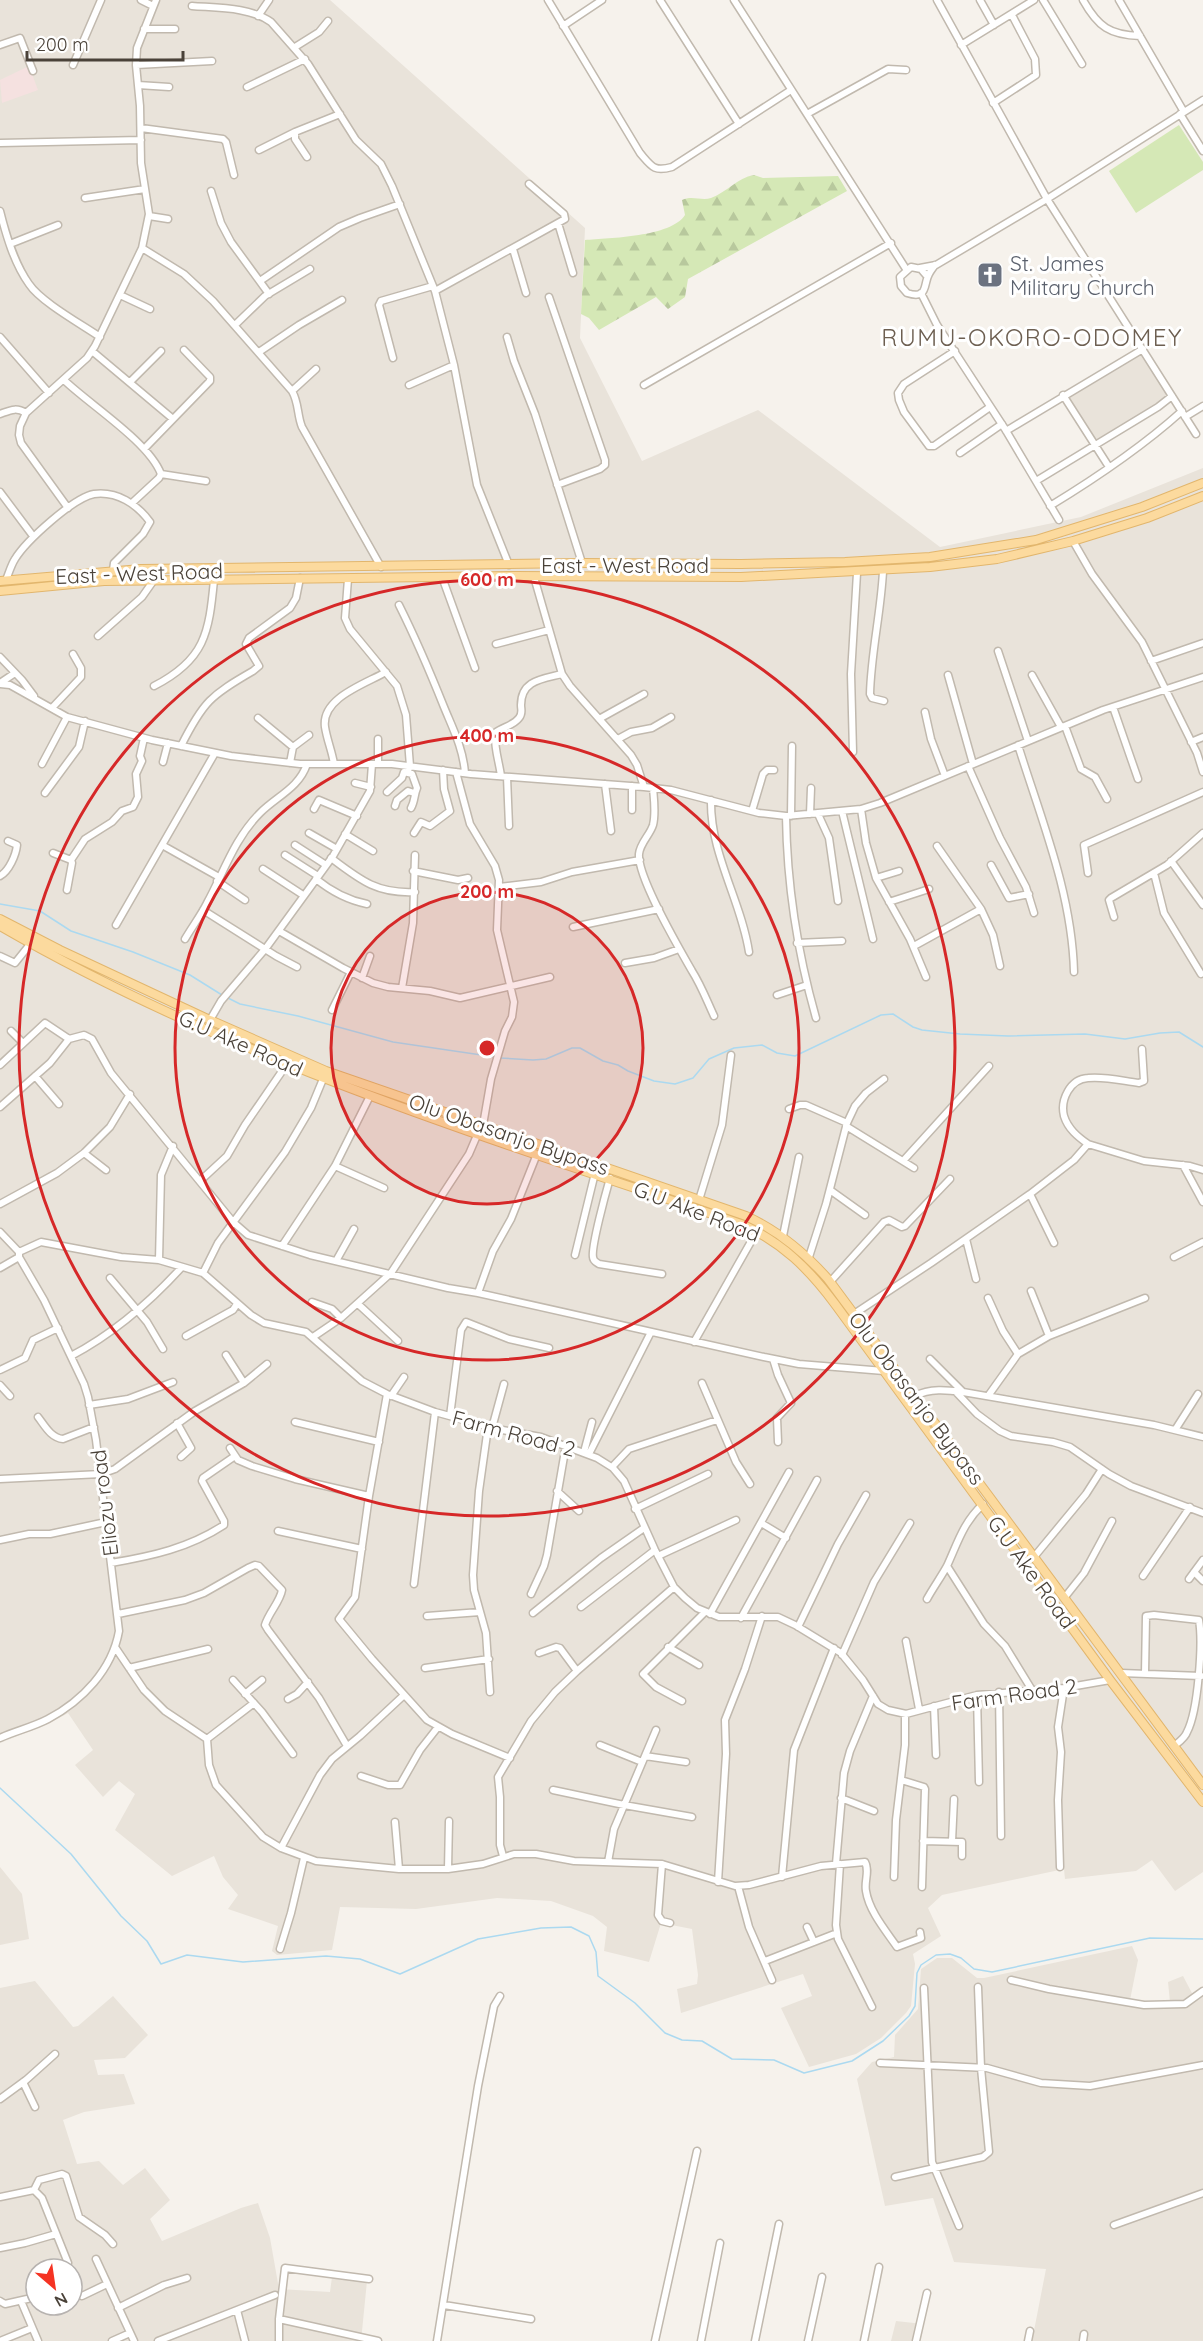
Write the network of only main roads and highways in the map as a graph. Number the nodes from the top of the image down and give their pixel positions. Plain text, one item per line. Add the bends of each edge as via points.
1 (1203, 483) edge
2 (1203, 496) edge
3 (3, 581) edge
4 (0, 591) edge
5 (0, 919) edge
6 (0, 926) edge
7 (1203, 1785) edge
8 (1203, 1802) edge

1 - 3 main road, East - West Road via 1073,530 965,553 845,562 113,570
2 - 4 main road, East - West Road via 1073,541 997,559 883,571 741,577 154,580
5 - 7 main road, Olu Obasanjo Bypass via 326,1071 746,1216 783,1236 830,1282
6 - 8 main road, G.U Ake Road via 204,1029 287,1064 741,1224 789,1252 884,1371

